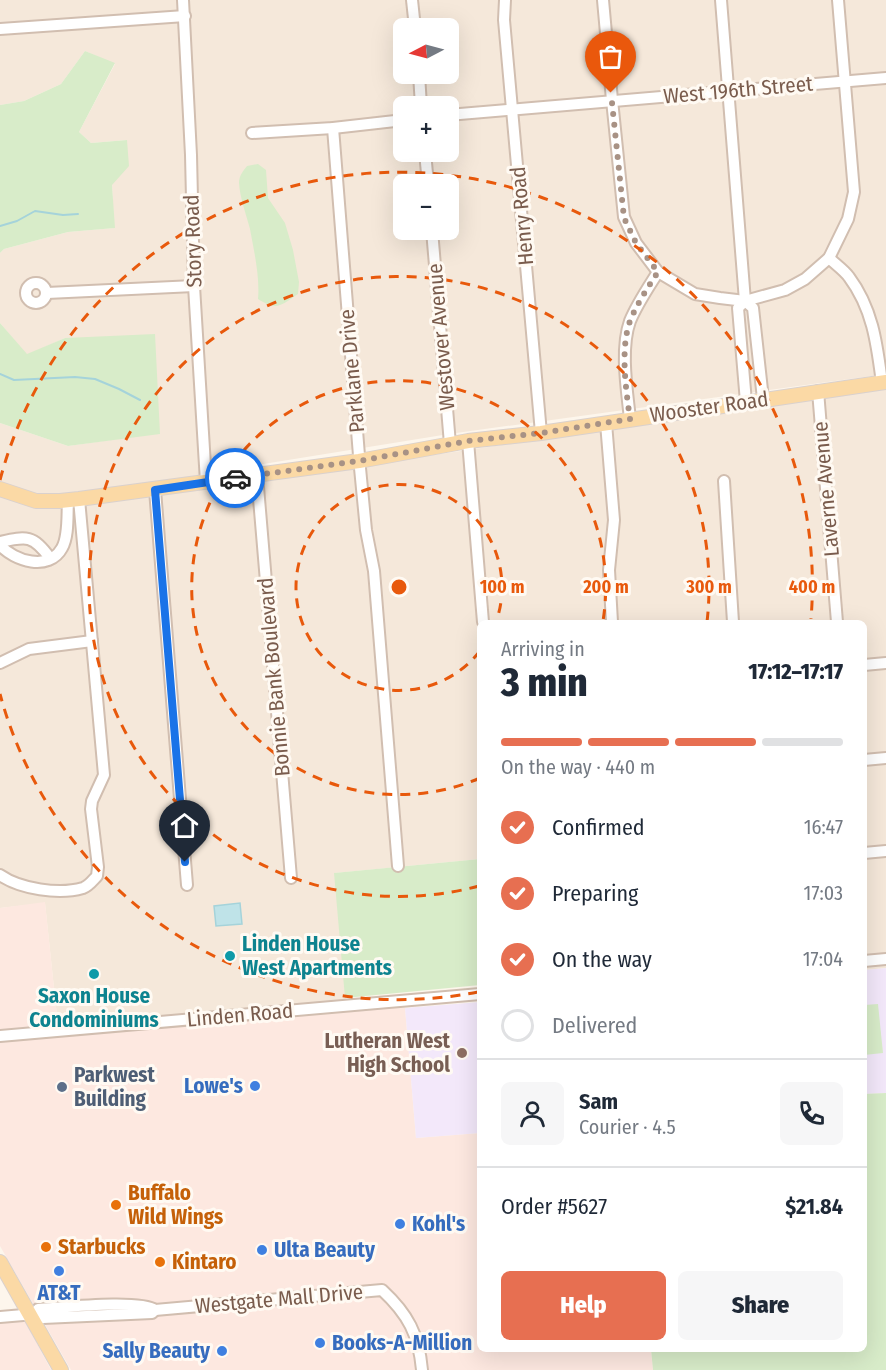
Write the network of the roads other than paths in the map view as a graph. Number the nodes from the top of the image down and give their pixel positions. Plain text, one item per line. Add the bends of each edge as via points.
1 (183, 0) edge
2 (412, 0) edge
3 (505, 0) edge
4 (603, 0) edge
5 (721, 0) edge
6 (838, 0) edge
7 (184, 16) junction
8 (414, 18) edge
9 (0, 29) edge
10 (886, 78) edge
11 (845, 81) junction
12 (729, 91) junction
13 (612, 100) junction
14 (513, 109) junction
15 (459, 114) edge
16 (393, 121) edge
17 (333, 128) junction
18 (252, 133) dead end
19 (433, 240) edge
20 (829, 258) junction
21 (658, 272) junction
22 (194, 286) junction
23 (47, 293) dead end
24 (745, 301) junction
25 (884, 383) edge
26 (818, 391) junction
27 (763, 399) junction
28 (746, 402) junction
29 (630, 419) junction
30 (606, 423) junction
31 (541, 433) junction
32 (468, 441) junction
33 (450, 444) junction
34 (359, 461) junction
35 (257, 475) junction
36 (724, 481) dead end
37 (206, 482) junction
38 (0, 489) edge
39 (155, 490) junction
40 (73, 500) junction
41 (0, 544) edge
42 (50, 558) junction
43 (483, 620) edge
44 (612, 620) edge
45 (734, 620) edge
46 (837, 620) edge
47 (92, 641) junction
48 (0, 663) edge
49 (886, 663) edge
50 (867, 665) edge
51 (886, 758) edge
52 (867, 760) edge
53 (886, 851) edge
54 (867, 852) edge
55 (398, 866) dead end
56 (0, 875) edge
57 (291, 878) dead end
58 (187, 885) dead end
59 (886, 959) edge
60 (867, 961) edge
61 (477, 994) edge
62 (0, 1036) edge
63 (0, 1262) edge
64 (32, 1314) junction
65 (0, 1317) edge
66 (61, 1370) edge
67 (422, 1370) edge

1 - 7 street, Story Road
2 - 8 street
3 - 14 street, Henry Road
4 - 13 street
5 - 12 street
6 - 11 street
7 - 9 street
7 - 22 street, Story Road
10 - 11 street, West 196th Street
11 - 12 street, West 196th Street
11 - 20 street via 854,192 848,219
12 - 13 street, West 196th Street
12 - 24 street
13 - 14 street, West 196th Street
13 - 21 street via 624,218 636,243
14 - 15 street, West 196th Street
14 - 31 street, Henry Road
16 - 17 street
17 - 18 street
17 - 34 street, Parklane Drive
19 - 33 street, Westover Avenue
20 - 24 street via 785,290
20 - 25 street via 849,276 865,304 876,335
21 - 24 street via 695,294
21 - 29 street via 630,322 626,342
22 - 23 street
22 - 37 street, Story Road
24 - 27 street via 753,308
24 - 28 street via 738,308
25 - 26 main road, Wooster Road
26 - 27 main road, Wooster Road
26 - 46 street, Laverne Avenue
27 - 28 main road, Wooster Road
28 - 29 main road, Wooster Road
29 - 30 main road, Wooster Road
30 - 31 main road, Wooster Road
30 - 44 street via 614,520 609,570
31 - 32 main road, Wooster Road
32 - 33 main road, Wooster Road
32 - 43 street
33 - 34 main road, Wooster Road
34 - 35 main road, Wooster Road
34 - 55 street, Parklane Drive via 374,571
35 - 37 main road, Wooster Road
35 - 57 street, Bonnie Bank Boulevard
36 - 45 street
37 - 39 main road, Wooster Road
38 - 40 main road, Wooster Road via 36,501
39 - 40 main road, Wooster Road
39 - 58 street
40 - 42 street via 62,548
40 - 47 street
41 - 42 street via 22,560 45,562
41 - 42 street via 30,539
47 - 48 street via 29,649
47 - 56 street via 104,775 92,801 98,876 84,888 45,891
49 - 50 street
51 - 52 street
53 - 54 street
59 - 60 street
61 - 62 street, Linden Road
63 - 64 main road
64 - 65 street, Westgate Mall Drive
64 - 66 main road
64 - 67 street, Westgate Mall Drive via 44,1318 152,1313 382,1290 412,1326

